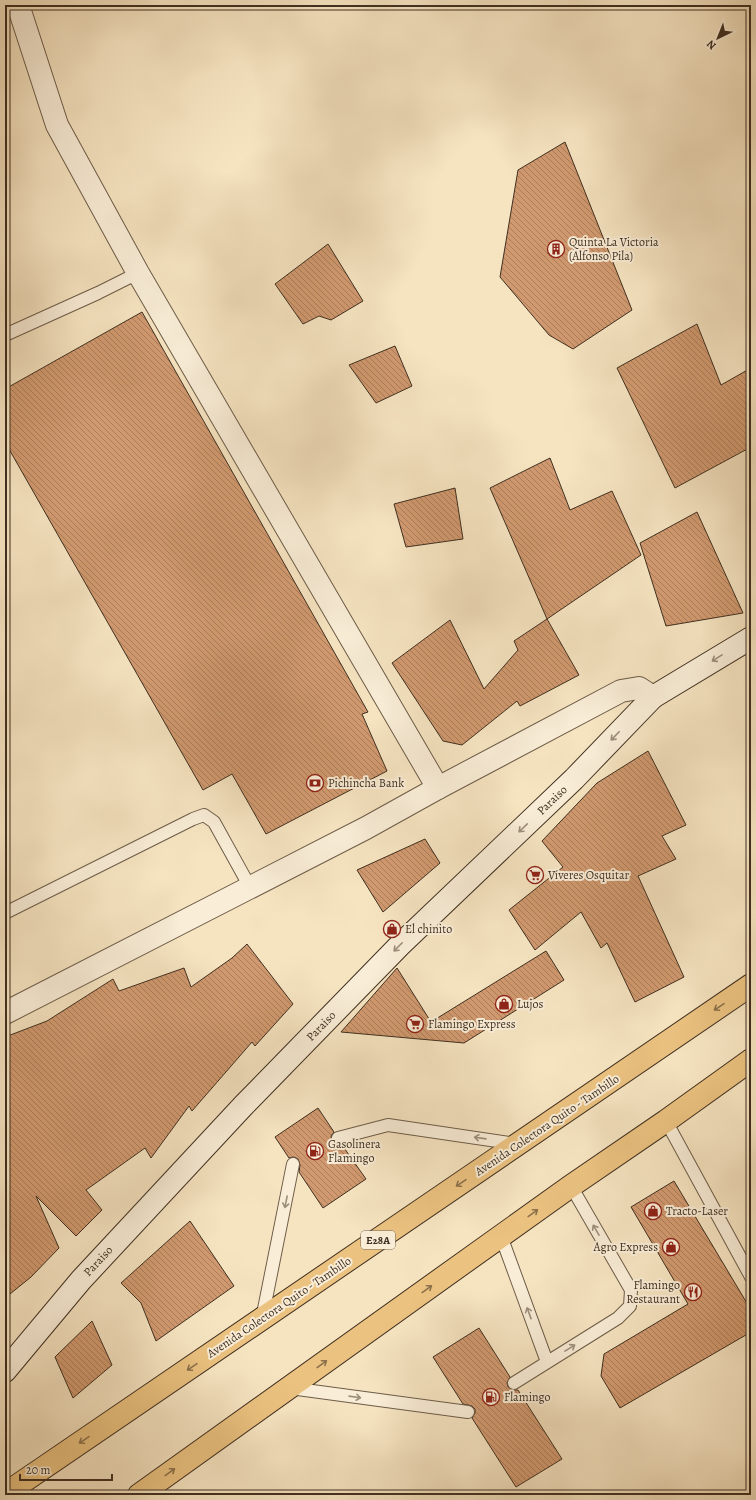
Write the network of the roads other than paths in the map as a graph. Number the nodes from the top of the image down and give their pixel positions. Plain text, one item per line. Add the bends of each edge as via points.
1 (18, 5) edge
2 (138, 273) junction
3 (5, 335) edge
4 (751, 638) edge
5 (653, 697) junction
6 (438, 788) junction
7 (250, 887) junction
8 (5, 913) edge
9 (751, 986) edge
10 (5, 1013) edge
11 (751, 1060) edge
12 (666, 1121) junction
13 (338, 1138) dead end
14 (518, 1144) junction
15 (293, 1164) dead end
16 (571, 1186) junction
17 (501, 1236) junction
18 (751, 1277) edge
19 (262, 1319) junction
20 (547, 1362) junction
21 (5, 1371) edge
22 (514, 1383) dead end
23 (289, 1388) junction
24 (468, 1412) dead end
25 (5, 1494) edge
26 (139, 1495) edge

1 - 2 street via 56,125
2 - 3 lane
2 - 6 street
4 -> 5 street, Paraiso
5 - 6 street via 639,688 621,691
5 -> 21 street, Paraiso via 574,779 400,945 243,1106 81,1280
6 - 7 street
7 - 8 lane via 214,822 204,815 193,818
7 - 10 street
9 -> 14 highway, Avenida Colectora Quito - Tambillo / E28A
11 - 12 highway
12 - 16 highway
12 - 18 lane
14 -> 13 lane via 388,1125
14 -> 19 highway, Avenida Colectora Quito - Tambillo / E28A
15 -> 19 lane
17 -> 16 highway
20 -> 16 lane via 618,1318 630,1306 631,1290
20 -> 17 lane
23 -> 17 highway
19 -> 25 highway, Avenida Colectora Quito - Tambillo / E28A
20 - 22 lane
23 -> 24 lane
26 -> 23 highway

